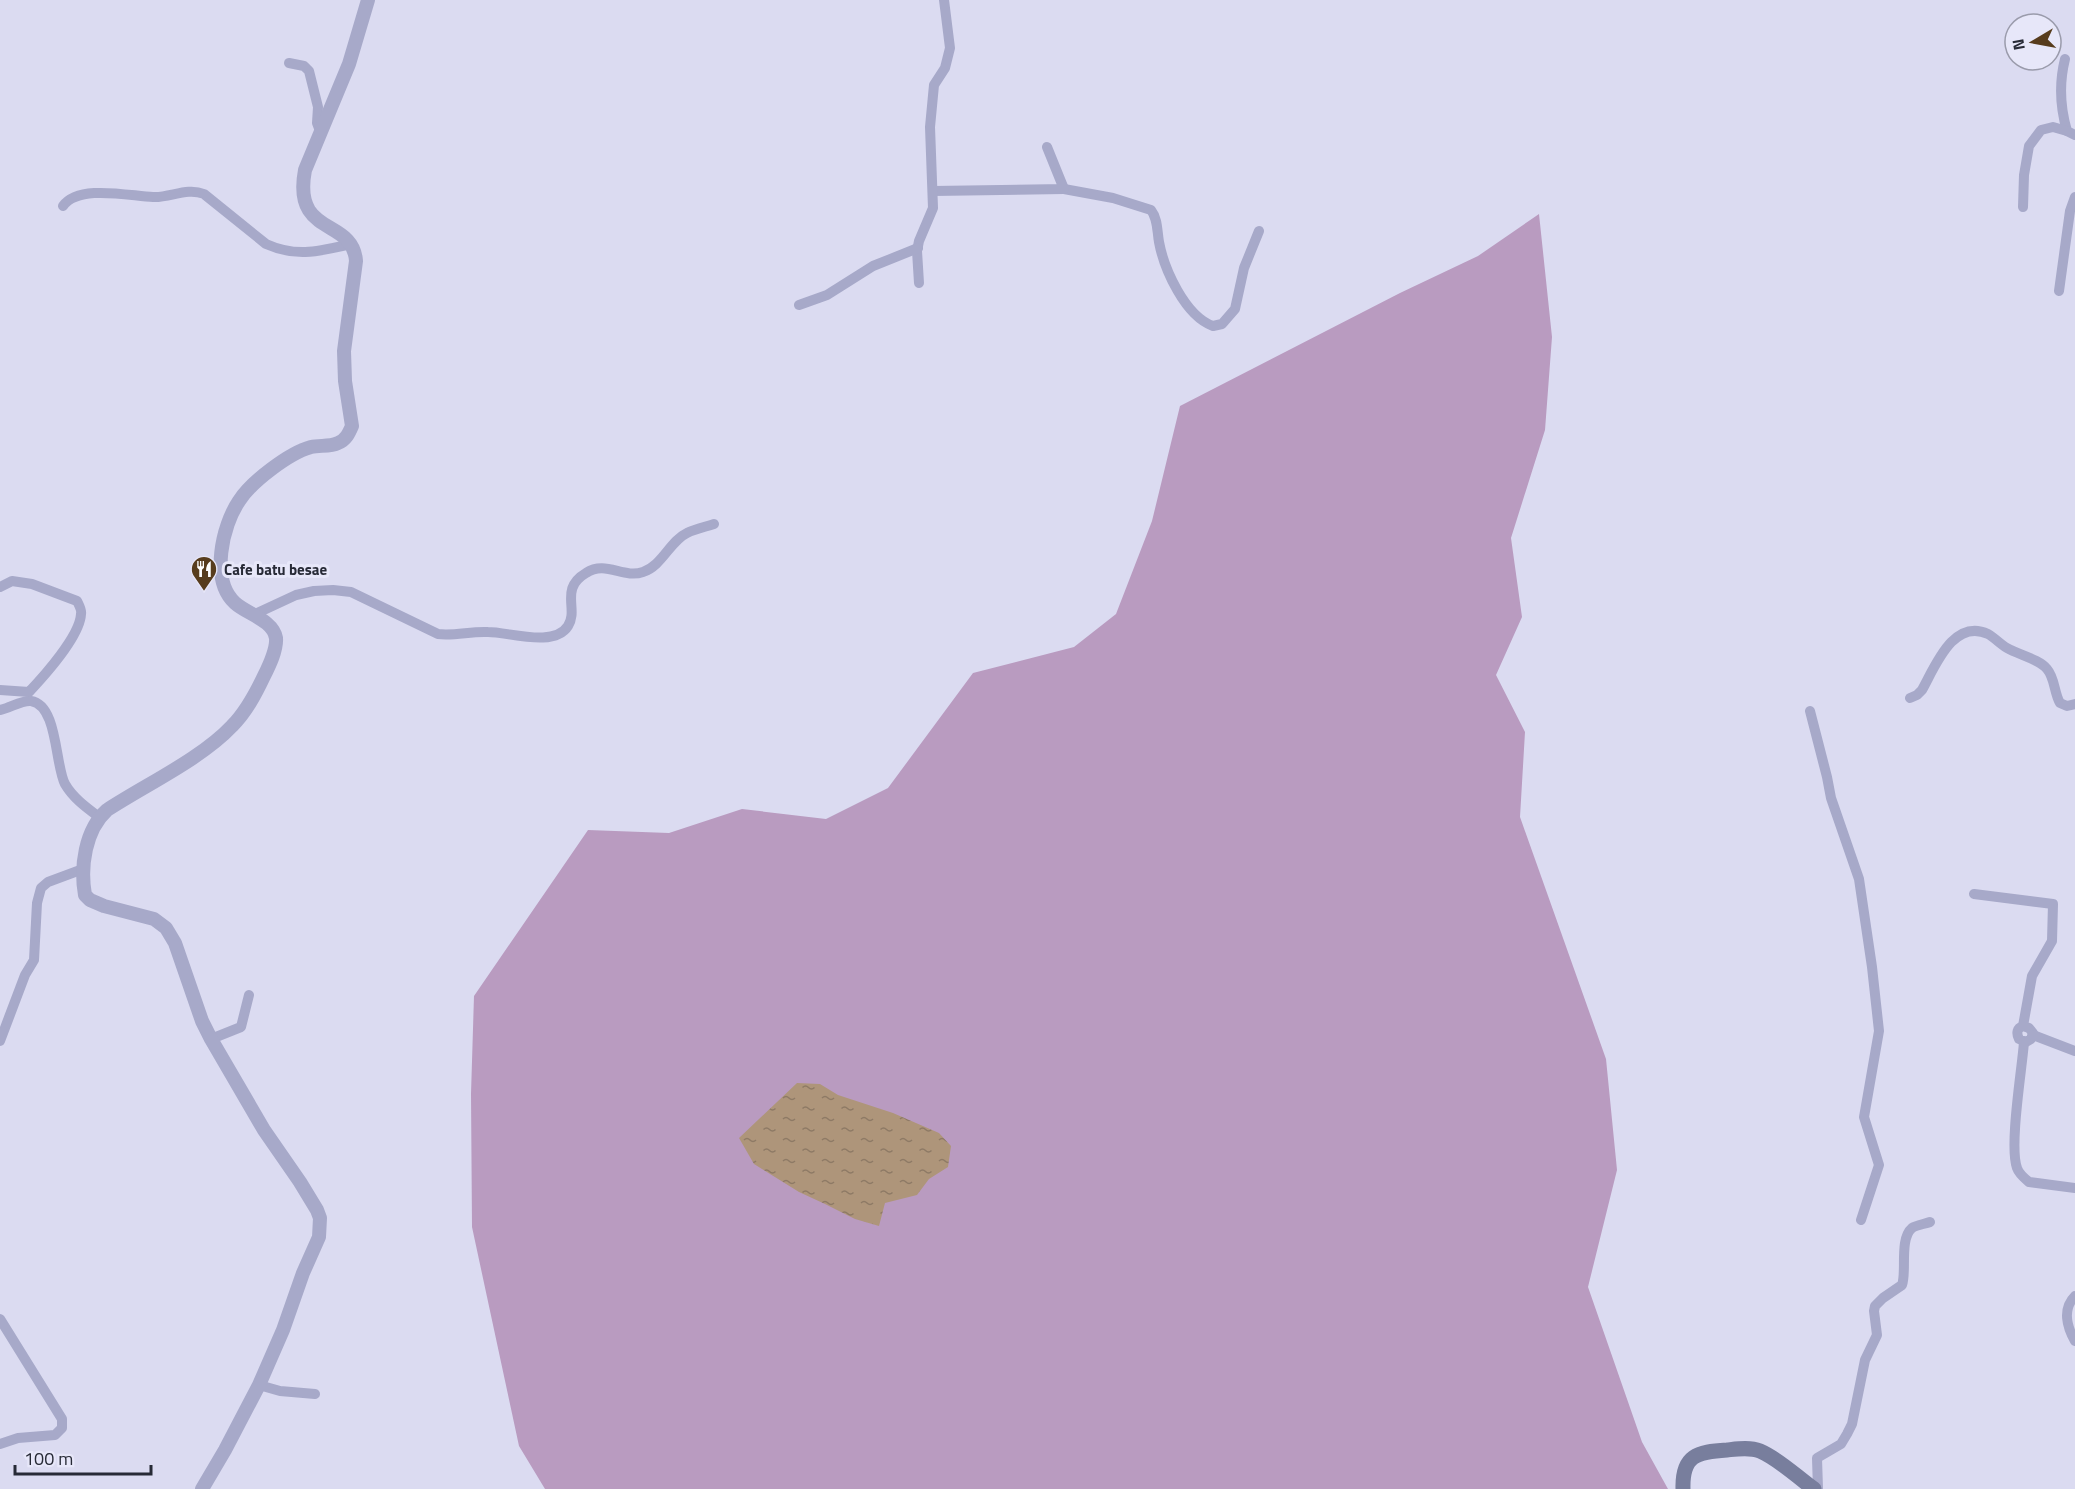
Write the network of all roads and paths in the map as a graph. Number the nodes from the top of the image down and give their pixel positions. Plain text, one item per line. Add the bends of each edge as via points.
1 (368, 0) edge
2 (944, 0) edge
3 (2065, 59) dead end
4 (289, 63) dead end
5 (320, 131) junction
6 (2071, 133) edge
7 (1047, 147) dead end
8 (1064, 189) junction
9 (933, 191) junction
10 (2075, 197) edge
11 (63, 206) dead end
12 (2023, 207) dead end
13 (1259, 231) dead end
14 (352, 244) junction
15 (918, 248) junction
16 (919, 283) dead end
17 (2059, 291) dead end
18 (799, 305) dead end
19 (714, 524) dead end
20 (0, 587) edge
21 (253, 615) junction
22 (0, 690) edge
23 (29, 696) junction
24 (1910, 698) dead end
25 (2075, 704) edge
26 (0, 710) edge
27 (1810, 711) dead end
28 (99, 817) junction
29 (83, 869) junction
30 (1974, 894) dead end
31 (249, 995) dead end
32 (2028, 1038) junction
33 (211, 1039) junction
34 (0, 1041) edge
35 (2075, 1051) edge
36 (2075, 1188) edge
37 (1861, 1220) dead end
38 (1930, 1222) dead end
39 (2075, 1296) edge
40 (0, 1319) edge
41 (2075, 1341) edge
42 (259, 1385) junction
43 (315, 1394) dead end
44 (0, 1444) edge
45 (202, 1489) edge
46 (1683, 1489) edge
47 (1814, 1489) edge
48 (1818, 1489) edge

1 - 5 street via 349,64
2 - 9 street via 950,48 945,68 934,85 930,127
3 - 6 street via 2060,77 2064,120
4 - 5 street via 309,71
5 - 14 street via 304,170 305,206
6 - 12 street via 2053,127 2041,130 2030,146
7 - 8 street
8 - 9 street
8 - 13 street via 1151,210 1156,217 1162,254 1182,300 1192,313 1213,326 1222,324 1235,309 1244,268
9 - 15 street via 933,208
10 - 17 street
11 - 14 street via 71,198 85,194 152,197 196,192 278,249 303,253
14 - 21 street via 356,261 344,351 352,426 338,443 305,449 282,460 239,501 233,512 220,558 223,586 235,604
15 - 16 street
15 - 18 street via 873,266 827,295
19 - 21 street via 687,533 654,567 644,572 633,574 606,567 585,573 572,585 570,617 567,627 558,634 528,638 487,632 438,634 351,592 333,590 296,595
20 - 23 street via 12,581 32,584 77,601 82,612 80,624
21 - 28 street via 273,629 276,643 256,694 242,715 214,742
22 - 23 street
23 - 26 street
23 - 28 street via 50,721 65,784
24 - 25 street via 1922,690 1951,643 1958,636 1973,632 1987,634 2046,667 2060,703
27 - 37 street via 1831,798 1859,879 1880,1032 1864,1117 1878,1165
28 - 29 street
29 - 33 street via 85,895 90,900 154,919 166,928
29 - 34 street via 48,882 39,893 34,960
30 - 32 street via 2053,904 2052,941 2032,976 2024,1026 2029,1028
31 - 33 street via 241,1028
32 - 35 street
32 - 36 street via 2015,1135 2017,1169 2029,1182
33 - 42 street via 320,1218 319,1237
38 - 48 street via 1910,1230 1902,1285 1875,1306 1877,1335 1865,1360 1852,1424 1844,1441 1817,1458
39 - 41 street via 2067,1309 2067,1318
40 - 44 street via 62,1419 62,1428 55,1435 18,1438
42 - 43 street
42 - 45 street
46 - 47 main road via 1684,1471 1690,1459 1699,1453 1742,1449 1763,1453

